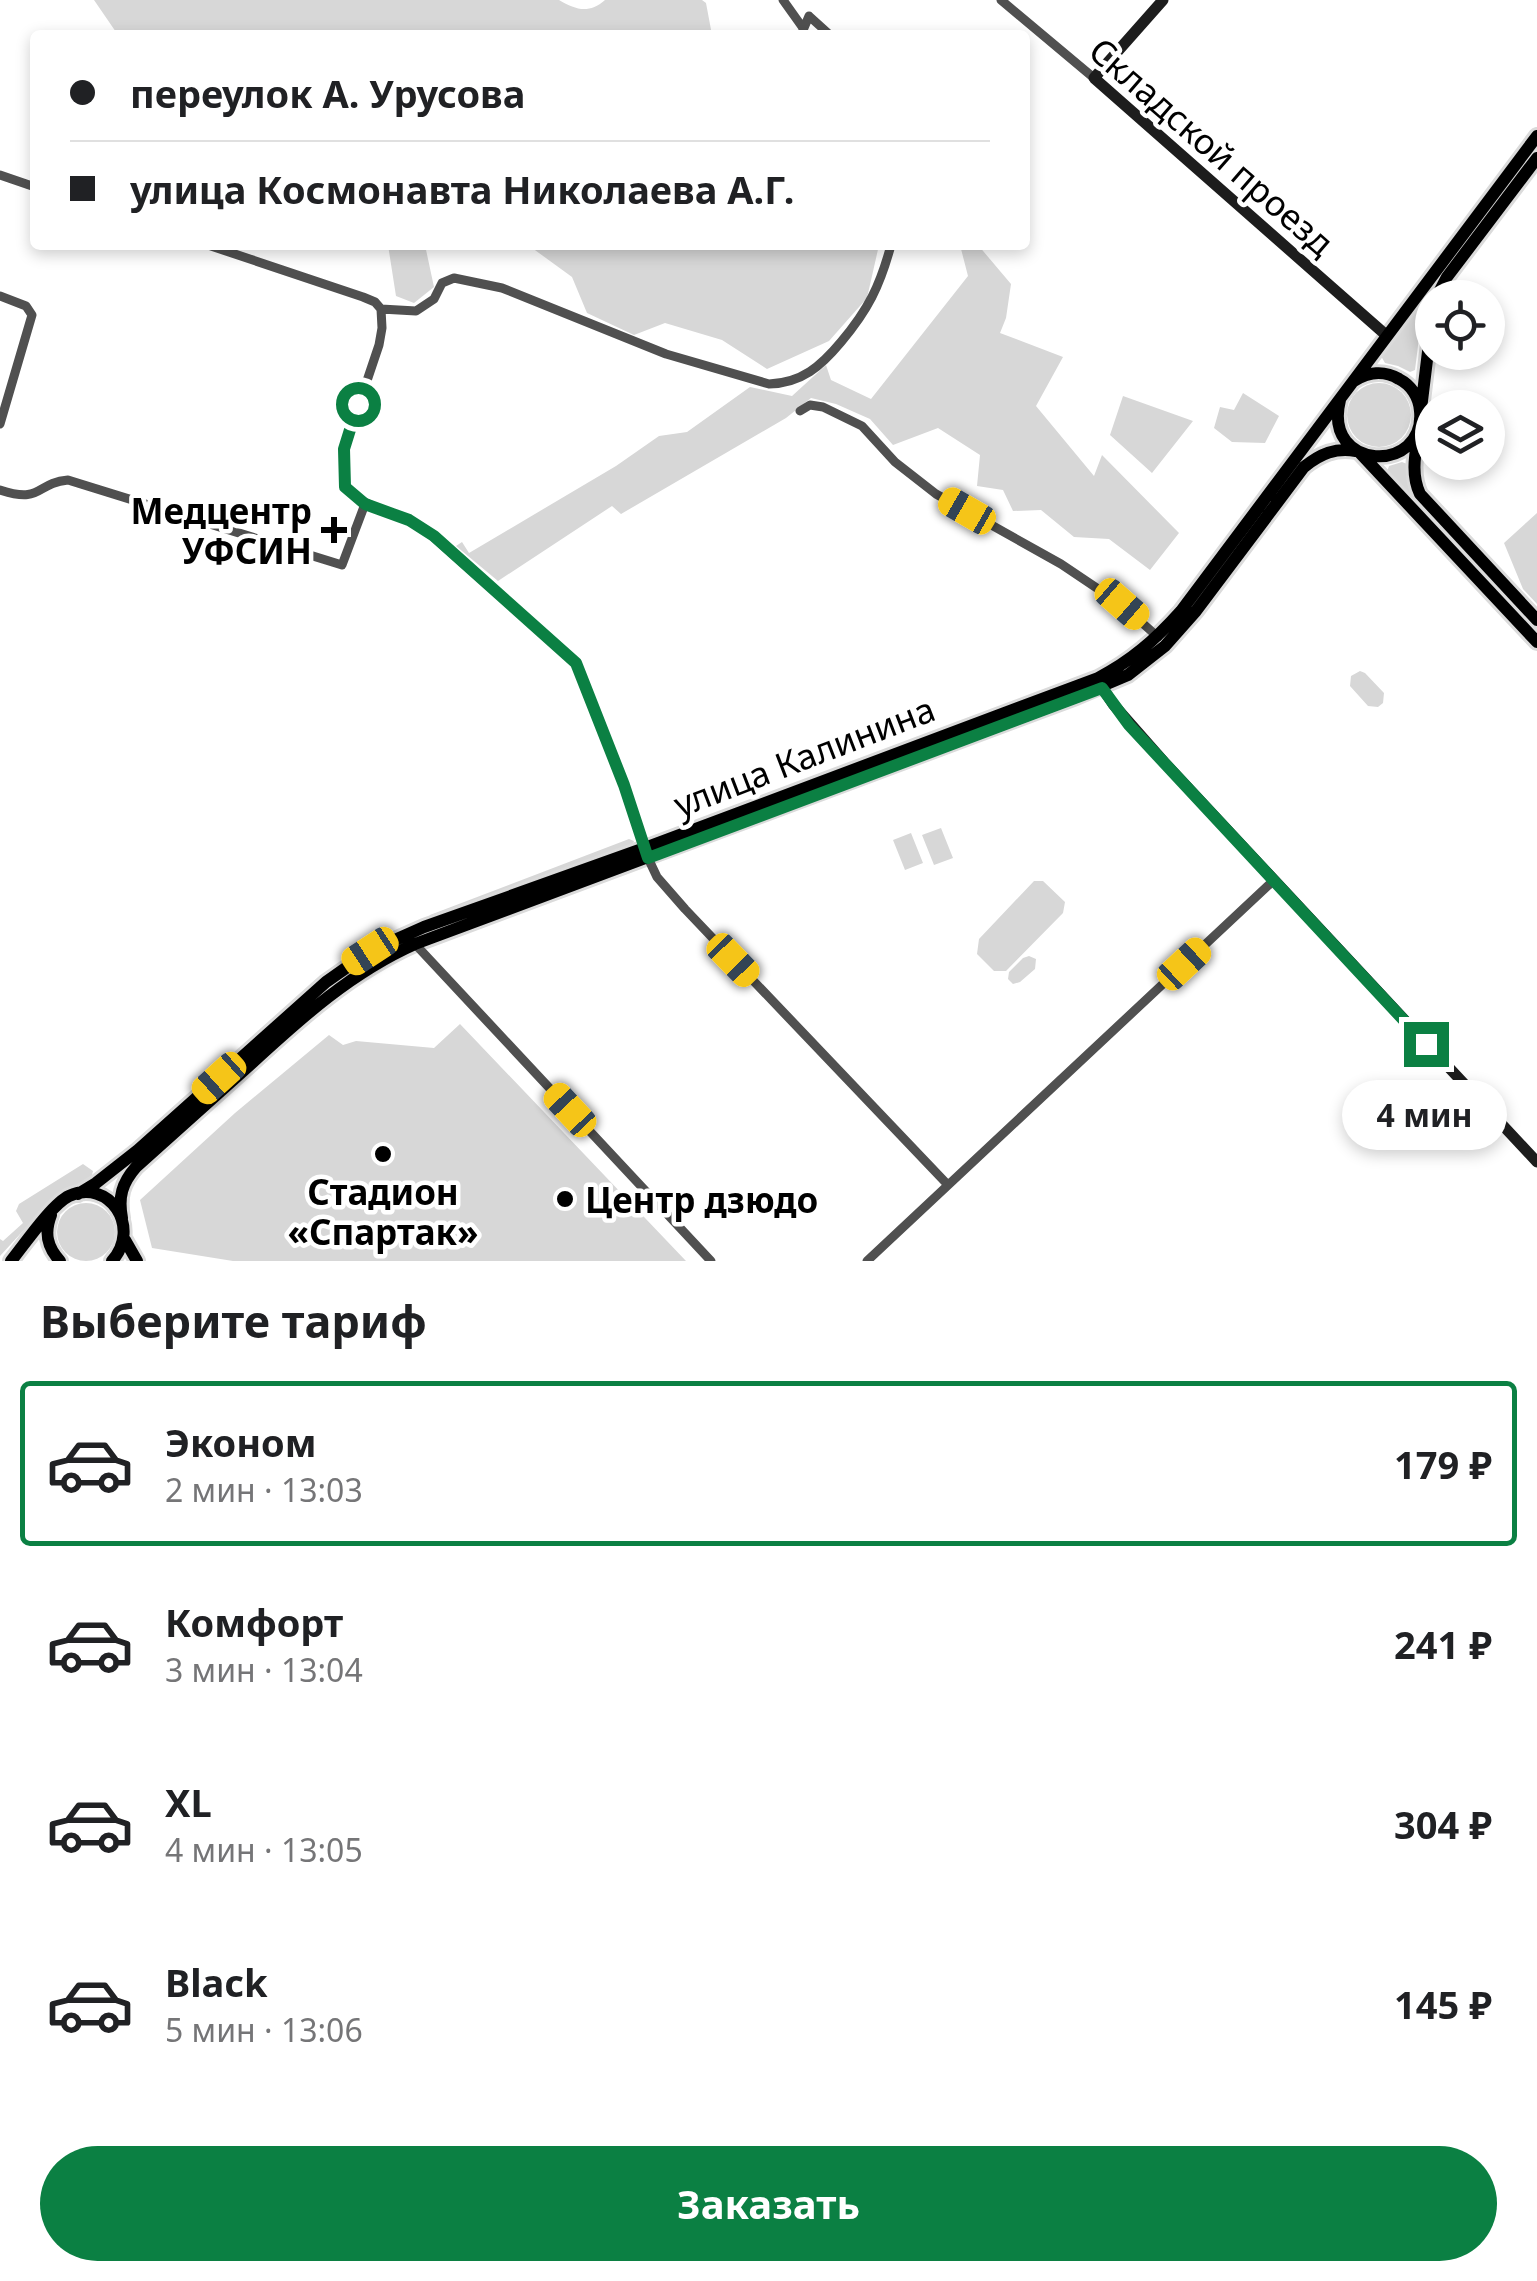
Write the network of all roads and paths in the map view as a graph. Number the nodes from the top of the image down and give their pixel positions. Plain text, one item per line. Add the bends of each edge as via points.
1 (783, 0) edge
2 (1001, 0) edge
3 (1163, 0) edge
4 (801, 30) edge
5 (802, 30) edge
6 (824, 30) edge
7 (1094, 78) junction
8 (1537, 136) edge
9 (1537, 158) edge
10 (0, 175) edge
11 (30, 185) edge
12 (223, 250) edge
13 (890, 250) edge
14 (1445, 280) edge
15 (0, 296) edge
16 (381, 309) junction
17 (1386, 335) junction
18 (1350, 384) junction
19 (1415, 395) edge
20 (1340, 398) junction
21 (800, 411) dead end
22 (0, 424) edge
23 (1415, 432) edge
24 (1358, 452) junction
25 (1415, 480) edge
26 (0, 490) edge
27 (365, 504) junction
28 (1537, 620) edge
29 (1158, 637) junction
30 (1537, 642) edge
31 (1100, 683) junction
32 (647, 853) junction
33 (1274, 880) junction
34 (415, 944) junction
35 (1537, 1162) edge
36 (948, 1185) junction
37 (78, 1194) junction
38 (52, 1213) junction
39 (122, 1218) junction
40 (124, 1240) junction
41 (27, 1241) junction
42 (0, 1260) edge
43 (11, 1261) edge
44 (60, 1261) edge
45 (112, 1261) edge
46 (136, 1261) edge
47 (711, 1261) edge
48 (868, 1261) edge

1 - 4 street
2 - 7 street, Складской проезд
3 - 7 street
5 - 6 street via 809,16
7 - 17 street, Складской проезд
8 - 17 main road
9 - 14 main road
10 - 11 street
12 - 16 street
13 - 16 street via 863,315 818,368 786,383 666,354 502,288 454,278 416,311
15 - 22 street via 32,315
16 - 27 street via 379,345 343,460 345,487
17 - 18 main road
18 - 19 main road via 1374,373 1396,376
18 - 20 main road
20 - 24 main road via 1338,426
20 - 29 main road, улица Калинина
21 - 29 street via 824,407 862,426 936,494 1076,574
23 - 24 main road via 1396,454
24 - 30 main road
24 - 31 main road, улица Калинина via 1329,452 1304,466 1165,646
25 - 28 main road via 1420,494
26 - 27 street via 30,496 68,480 342,565
27 - 32 street via 416,523 576,663
29 - 31 main road, улица Калинина
31 - 32 main road, улица Калинина
31 - 33 street via 1129,725
32 - 34 main road, улица Калинина
32 - 36 street via 657,877 685,909
32 - 37 main road, улица Калинина via 370,951
33 - 35 street
33 - 36 street
34 - 39 main road, улица Калинина via 334,991 136,1167 122,1189
34 - 47 street
36 - 48 street
37 - 38 main road, улица Калинина
37 - 39 main road via 102,1196
38 - 41 main road
38 - 44 main road via 48,1242
39 - 40 main road, улица Калинина
40 - 45 main road
40 - 46 main road
41 - 42 street
41 - 43 main road

